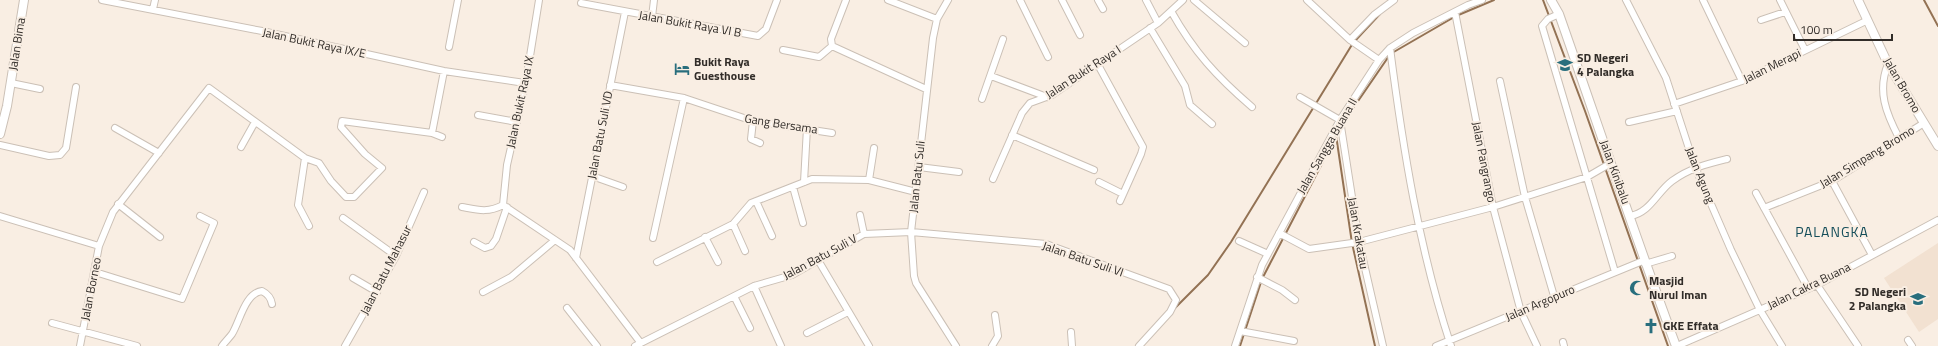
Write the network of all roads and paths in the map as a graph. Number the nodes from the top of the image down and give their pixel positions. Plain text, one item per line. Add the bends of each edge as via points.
1 (24, 0) edge
2 (102, 0) edge
3 (155, 0) edge
4 (458, 0) edge
5 (539, 0) edge
6 (654, 0) edge
7 (777, 0) edge
8 (846, 0) edge
9 (888, 0) edge
10 (948, 0) edge
11 (1020, 0) edge
12 (1062, 0) edge
13 (1098, 0) edge
14 (1146, 0) edge
15 (1183, 0) edge
16 (1194, 0) edge
17 (1307, 0) edge
18 (1394, 0) edge
19 (1482, 0) edge
20 (1551, 0) edge
21 (1626, 0) edge
22 (1703, 0) edge
23 (1780, 0) edge
24 (1858, 0) edge
25 (581, 3) dead end
26 (153, 9) junction
27 (1103, 9) dead end
28 (1171, 11) junction
29 (625, 12) junction
30 (1455, 12) junction
31 (1785, 12) junction
32 (1560, 14) junction
33 (652, 17) junction
34 (936, 19) junction
35 (1761, 20) dead end
36 (1868, 20) junction
37 (1158, 23) junction
38 (1150, 28) junction
39 (1080, 35) dead end
40 (1003, 39) dead end
41 (1351, 41) junction
42 (1246, 43) dead end
43 (832, 46) junction
44 (449, 47) dead end
45 (1390, 48) junction
46 (783, 50) dead end
47 (1805, 50) junction
48 (1048, 57) dead end
49 (1379, 60) junction
50 (1097, 63) junction
51 (1888, 64) junction
52 (444, 71) junction
53 (991, 76) junction
54 (1500, 80) dead end
55 (1742, 81) junction
56 (11, 83) junction
57 (525, 83) junction
58 (610, 84) junction
59 (76, 87) dead end
60 (40, 89) dead end
61 (926, 89) junction
62 (1047, 97) junction
63 (1300, 97) dead end
64 (684, 98) junction
65 (982, 99) dead end
66 (1674, 104) junction
67 (1252, 107) dead end
68 (1677, 111) junction
69 (478, 114) dead end
70 (1340, 120) junction
71 (753, 121) junction
72 (255, 122) junction
73 (517, 122) junction
74 (1629, 122) dead end
75 (1924, 123) junction
76 (1212, 124) dead end
77 (115, 128) dead end
78 (807, 128) junction
79 (832, 132) dead end
80 (432, 133) junction
81 (0, 134) edge
82 (1012, 135) junction
83 (1935, 136) edge
84 (442, 137) dead end
85 (1899, 138) junction
86 (760, 143) dead end
87 (0, 145) edge
88 (241, 146) dead end
89 (1938, 146) edge
90 (874, 148) dead end
91 (159, 153) junction
92 (305, 158) junction
93 (1727, 159) dead end
94 (1611, 163) junction
95 (919, 167) junction
96 (1695, 167) junction
97 (1094, 170) dead end
98 (959, 172) dead end
99 (592, 176) junction
100 (1587, 177) junction
101 (993, 179) dead end
102 (869, 180) junction
103 (1832, 181) junction
104 (804, 182) junction
105 (1099, 182) dead end
106 (623, 186) dead end
107 (793, 187) junction
108 (424, 192) dead end
109 (916, 192) junction
110 (1756, 193) dead end
111 (1123, 194) junction
112 (1525, 197) junction
113 (756, 201) junction
114 (1120, 201) dead end
115 (118, 204) junction
116 (505, 206) junction
117 (462, 207) dead end
118 (1493, 207) junction
119 (1764, 208) junction
120 (860, 215) dead end
121 (0, 216) edge
122 (200, 216) dead end
123 (1630, 216) junction
124 (343, 218) dead end
125 (1938, 220) edge
126 (804, 223) dead end
127 (733, 224) junction
128 (309, 226) dead end
129 (1419, 228) junction
130 (911, 232) junction
131 (1279, 233) junction
132 (864, 234) junction
133 (772, 236) dead end
134 (160, 237) dead end
135 (705, 237) junction
136 (653, 238) dead end
137 (555, 240) junction
138 (1239, 241) dead end
139 (474, 242) dead end
140 (1358, 242) junction
141 (99, 246) junction
142 (745, 251) dead end
143 (1268, 254) junction
144 (1872, 255) junction
145 (396, 256) junction
146 (1672, 256) dead end
147 (576, 258) junction
148 (818, 260) junction
149 (657, 262) dead end
150 (718, 262) dead end
151 (1645, 262) junction
152 (95, 272) junction
153 (1614, 272) junction
154 (1257, 277) junction
155 (353, 278) dead end
156 (1817, 285) junction
157 (754, 286) junction
158 (1808, 288) junction
159 (377, 292) junction
160 (483, 292) dead end
161 (734, 296) junction
162 (1554, 296) junction
163 (1295, 300) dead end
164 (272, 304) dead end
165 (567, 308) dead end
166 (1760, 310) junction
167 (848, 312) junction
168 (1521, 312) junction
169 (995, 315) dead end
170 (52, 323) dead end
171 (750, 328) dead end
172 (83, 330) junction
173 (1240, 331) junction
174 (1071, 332) dead end
175 (807, 333) dead end
176 (1908, 340) dead end
177 (1294, 341) dead end
178 (1450, 343) edge
179 (637, 344) edge
180 (80, 346) edge
181 (137, 346) edge
182 (222, 346) edge
183 (345, 346) edge
184 (597, 346) edge
185 (781, 346) edge
186 (869, 346) edge
187 (956, 346) edge
188 (992, 346) edge
189 (1072, 346) edge
190 (1139, 346) edge
191 (1235, 346) edge
192 (1383, 346) edge
193 (1436, 346) edge
194 (1537, 346) edge
195 (1677, 346) edge
196 (1782, 346) edge
197 (1858, 346) edge
198 (1912, 346) edge

1 - 56 street, Jalan Bima
2 - 26 street, Jalan Bukit Raya IX/E
3 - 26 street
4 - 44 street
5 - 57 street, Jalan Bukit Raya IX
6 - 33 street
7 - 33 street, Jalan Bukit Raya VI B via 766,29 758,36
8 - 43 street via 831,38
9 - 34 street
10 - 34 street, Jalan Batu Suli
11 - 48 street
12 - 39 street
13 - 27 street
14 - 37 street
15 - 28 street, Jalan Bukit Raya I
16 - 42 street
17 - 41 street
18 - 41 street via 1374,15
19 - 30 street, Jalan Sangga Buana II
20 - 32 street, Jalan Kinibalu
21 - 66 street, Jalan Agung via 1666,78
22 - 55 street
23 - 31 street
24 - 36 street, Jalan Bromo
25 - 29 street, Jalan Bukit Raya VI B
26 - 52 street, Jalan Bukit Raya IX/E
28 - 37 street, Jalan Bukit Raya I
28 - 67 street via 1199,55 1222,82
29 - 33 street, Jalan Bukit Raya VI B
29 - 58 street, Jalan Batu Suli VD
30 - 45 street, Jalan Sangga Buana II
30 - 118 street, Jalan Pangrango
31 - 35 street
31 - 47 street
32 - 94 street, Jalan Kinibalu
32 - 100 street via 1548,19 1542,26
34 - 61 street, Jalan Batu Suli
36 - 47 street, Jalan Merapi
36 - 51 street, Jalan Bromo
37 - 38 street, Jalan Bukit Raya I
38 - 50 street, Jalan Bukit Raya I
38 - 76 street via 1185,86 1190,105
40 - 53 street
41 - 49 street
43 - 46 street via 819,57
43 - 61 street
45 - 49 street, Jalan Sangga Buana II
45 - 129 street
47 - 55 street, Jalan Merapi
49 - 70 street, Jalan Sangga Buana II
50 - 62 street, Jalan Bukit Raya I
50 - 111 street via 1142,147 1142,154
51 - 75 street, Jalan Bromo
51 - 85 street via 1884,76 1885,107
52 - 57 street, Jalan Bukit Raya IX/E
52 - 80 street
53 - 62 street
53 - 65 street
54 - 112 street
55 - 66 street, Jalan Merapi
56 - 60 street
56 - 81 street, Jalan Bima
57 - 73 street, Jalan Bukit Raya IX
58 - 64 street, Gang Bersama
58 - 99 street, Jalan Batu Suli VD
59 - 87 street via 66,148 60,155 43,155
61 - 95 street, Jalan Batu Suli
62 - 82 street, Jalan Bukit Raya I via 1030,103 1022,113
63 - 70 street
64 - 71 street, Gang Bersama
64 - 136 street
66 - 68 street, Jalan Agung
68 - 74 street
68 - 96 street, Jalan Agung
69 - 73 street
70 - 131 street, Jalan Sangga Buana II
70 - 140 street, Jalan Krakatau
71 - 78 street, Gang Bersama
71 - 86 street via 751,139
72 - 88 street
72 - 91 street, Jalan Borneo via 209,88
72 - 92 street
73 - 116 street, Jalan Bukit Raya IX via 507,165
75 - 83 street, Jalan Bromo
75 - 85 street, Jalan Simpang Bromo
77 - 91 street
78 - 79 street, Gang Bersama
78 - 104 street
80 - 84 street
80 - 92 street via 342,121 341,127 365,154 382,168 354,197 346,197 330,181 319,163
82 - 97 street
82 - 101 street, Jalan Bukit Raya I
83 - 89 street, Jalan Bromo
85 - 103 street, Jalan Simpang Bromo
90 - 102 street
91 - 115 street, Jalan Borneo
92 - 128 street via 298,205
93 - 96 street
94 - 100 street
94 - 123 street, Jalan Kinibalu
95 - 98 street
95 - 109 street, Jalan Batu Suli
96 - 123 street via 1664,187 1639,215
96 - 166 street, Jalan Agung
99 - 106 street
99 - 147 street, Jalan Batu Suli VD
100 - 112 street
100 - 153 street
102 - 104 street via 820,178
102 - 109 street
103 - 119 street, Jalan Simpang Bromo
103 - 144 street
104 - 107 street
105 - 111 street
107 - 113 street
107 - 126 street
108 - 145 street, Jalan Batu Mahasur
109 - 130 street, Jalan Batu Suli
110 - 119 street
111 - 114 street
112 - 118 street
112 - 162 street
113 - 127 street via 747,206
113 - 133 street
115 - 134 street
115 - 141 street, Jalan Borneo
116 - 117 street via 484,211
116 - 137 street
116 - 139 street, Jalan Bukit Raya IX via 496,239 491,246 485,248
118 - 129 street
118 - 168 street, Jalan Pangrango
119 - 158 street
120 - 132 street
121 - 141 street
122 - 152 street via 214,223 182,299
123 - 151 street, Jalan Kinibalu
124 - 145 street
125 - 144 street, Jalan Cakra Buana
127 - 135 street
127 - 142 street
129 - 140 street
129 - 178 street
130 - 132 street, Jalan Batu Suli V
130 - 187 street, Jalan Batu Suli via 916,283
130 - 190 street, Jalan Batu Suli VI via 1046,244 1169,289 1176,300 1170,312
131 - 140 street via 1309,249
131 - 143 street, Jalan Sangga Buana II
132 - 148 street, Jalan Batu Suli V
135 - 149 street
135 - 150 street
137 - 147 street via 570,250
137 - 160 street via 511,277
138 - 143 street
140 - 192 street, Jalan Krakatau
141 - 152 street, Jalan Borneo
143 - 154 street, Jalan Sangga Buana II
144 - 156 street, Jalan Cakra Buana
145 - 159 street, Jalan Batu Mahasur
146 - 151 street, Jalan Argopuro
147 - 179 street
148 - 157 street, Jalan Batu Suli V via 787,277
148 - 167 street
151 - 153 street, Jalan Argopuro
151 - 195 street, Jalan Kinibalu
152 - 172 street, Jalan Borneo
153 - 162 street, Jalan Argopuro
154 - 163 street
154 - 173 street, Jalan Sangga Buana II
155 - 159 street
156 - 158 street, Jalan Cakra Buana
156 - 197 street
157 - 161 street, Jalan Batu Suli V
157 - 185 street
158 - 166 street, Jalan Cakra Buana
159 - 183 street, Jalan Batu Mahasur
161 - 171 street
161 - 179 street, Jalan Batu Suli V
162 - 168 street, Jalan Argopuro
164 - 182 street via 265,293 256,292 232,335
165 - 184 street
166 - 195 street, Jalan Cakra Buana
166 - 196 street, Jalan Agung
167 - 175 street
167 - 186 street
168 - 178 street, Jalan Argopuro
168 - 194 street, Jalan Pangrango
169 - 188 street via 998,336
170 - 172 street
172 - 180 street, Jalan Borneo
172 - 181 street
173 - 177 street
173 - 191 street, Jalan Sangga Buana II
174 - 189 street
176 - 198 street
178 - 193 street, Jalan Argopuro

